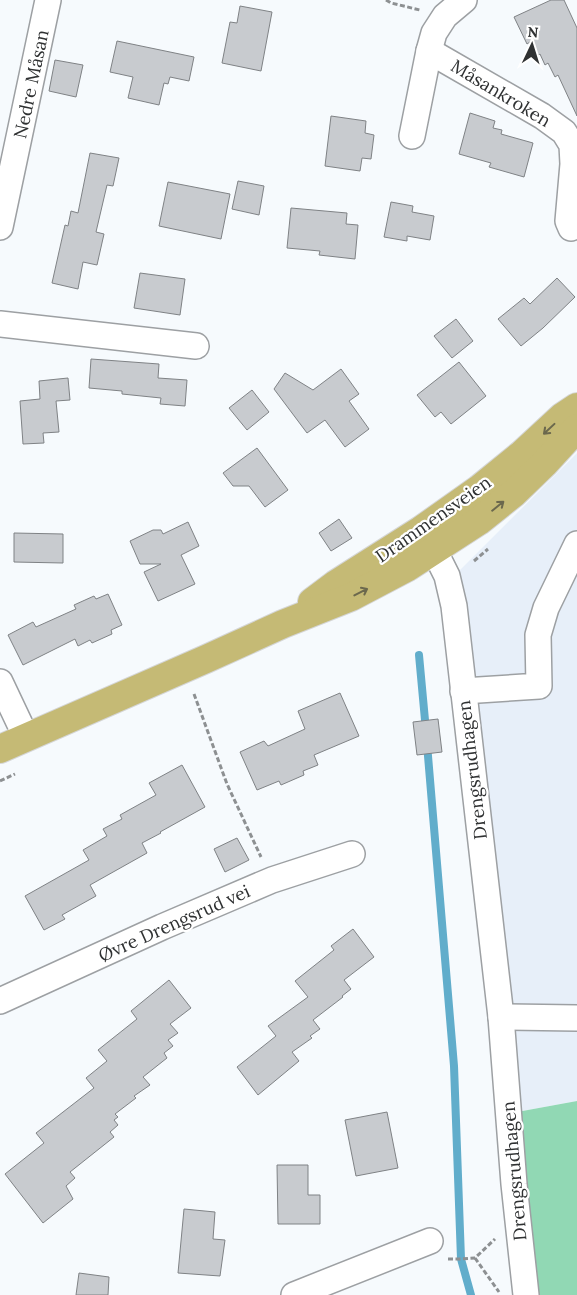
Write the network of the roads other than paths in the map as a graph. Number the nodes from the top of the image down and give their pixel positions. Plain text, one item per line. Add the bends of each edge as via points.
1 (48, 0) edge
2 (464, 0) edge
3 (429, 51) junction
4 (412, 136) dead end
5 (0, 227) edge
6 (571, 228) dead end
7 (0, 324) edge
8 (196, 346) dead end
9 (577, 407) edge
10 (577, 428) edge
11 (428, 540) junction
12 (577, 544) edge
13 (0, 682) edge
14 (463, 691) junction
15 (26, 737) junction
16 (0, 749) edge
17 (352, 854) dead end
18 (0, 1001) edge
19 (501, 1018) junction
20 (577, 1018) edge
21 (430, 1242) dead end
22 (294, 1295) edge
23 (526, 1295) edge

1 - 5 street, Nedre Måsan
2 - 3 street, Måsankroken via 445,16 434,33
3 - 4 street, Måsankroken
3 - 6 street, Måsankroken via 564,132 572,145 568,221
7 - 8 street
9 -> 11 main road, Drammensveien via 479,489
11 -> 10 main road, Drammensveien via 479,520 514,493
11 - 14 street, Drengsrudhagen via 447,576 454,606
11 - 15 main road, Drammensveien via 336,584 283,624
12 - 14 street via 546,608 538,635 539,686
13 - 15 street
14 - 19 street, Drengsrudhagen
15 - 16 main road, Drammensveien
17 - 18 street, Øvre Drengsrud vei via 272,880
19 - 20 street
19 - 23 street, Drengsrudhagen
21 - 22 street

